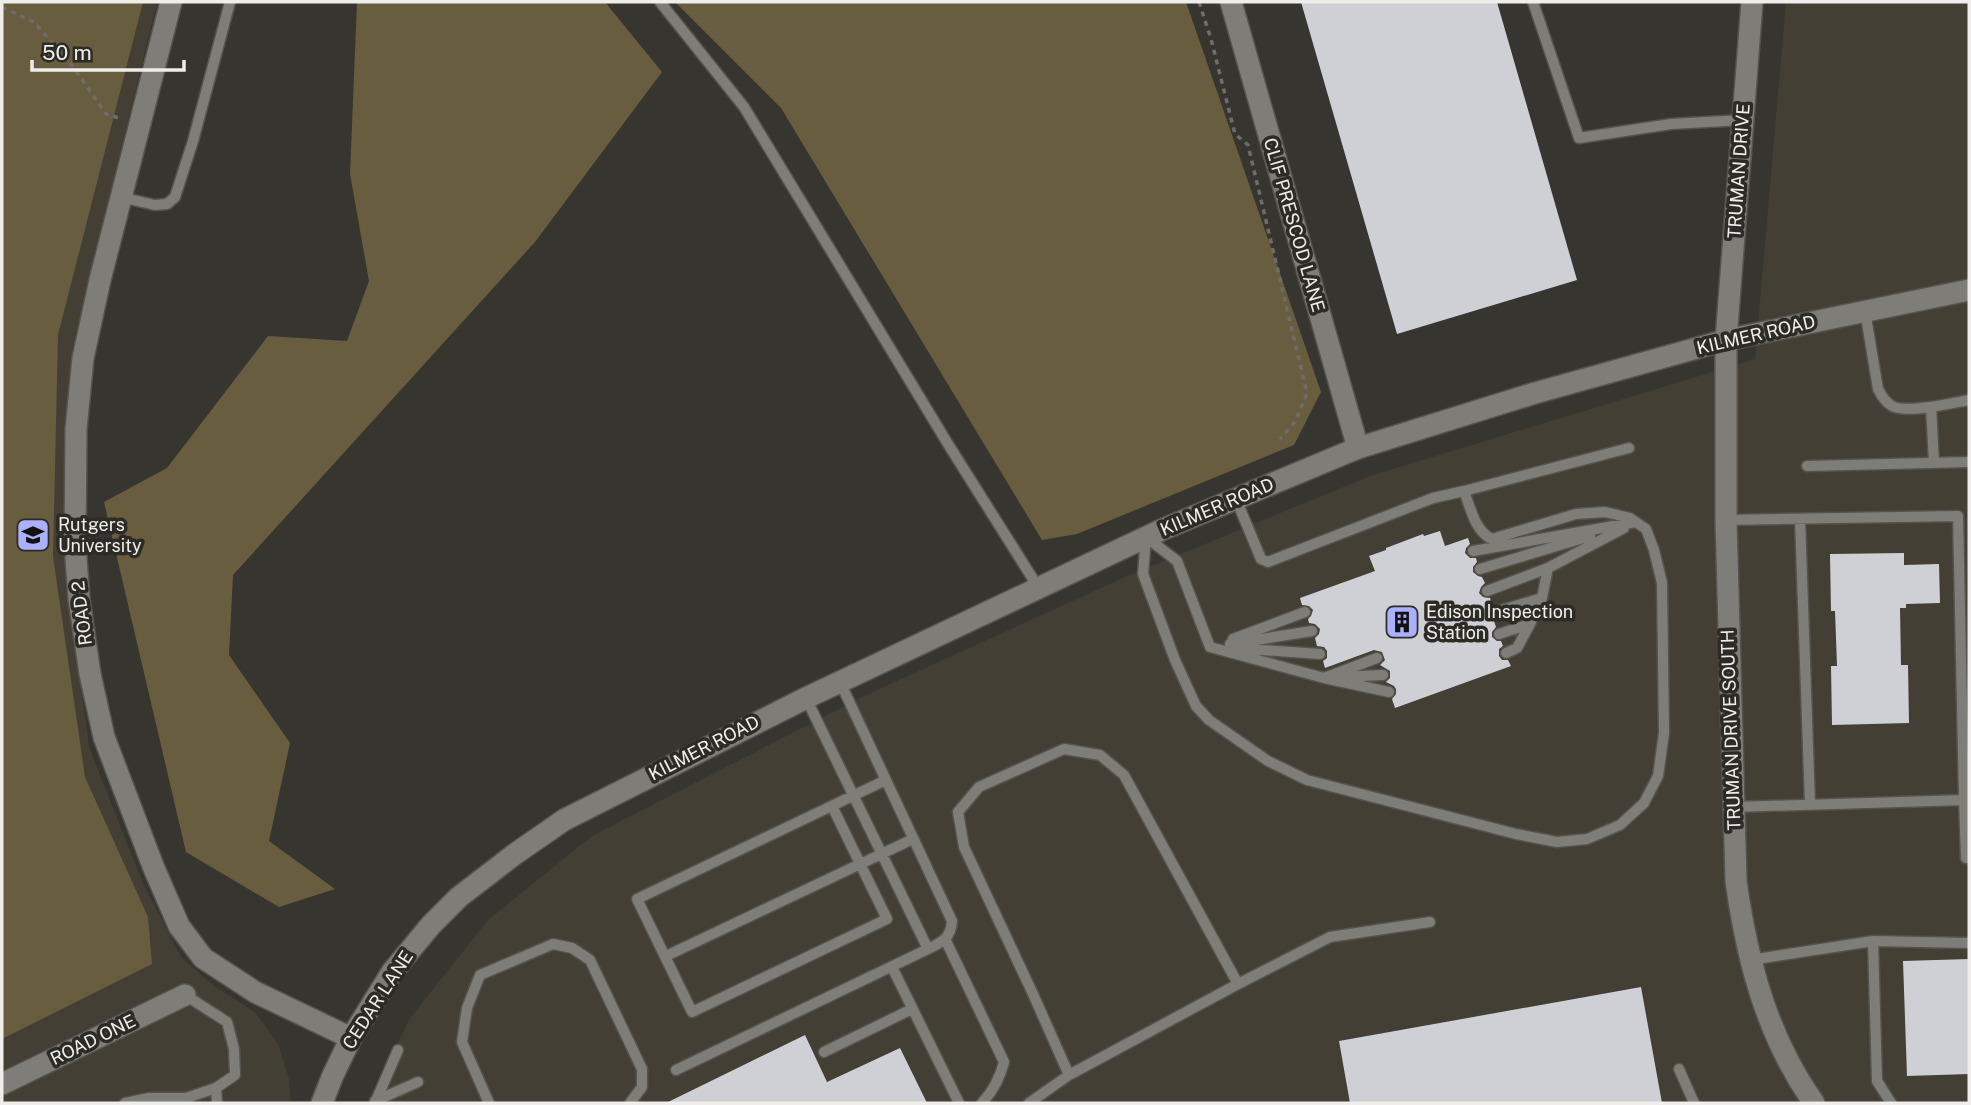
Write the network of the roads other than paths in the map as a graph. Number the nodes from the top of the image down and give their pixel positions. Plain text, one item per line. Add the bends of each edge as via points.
1 (171, 2) edge
2 (230, 2) edge
3 (660, 2) edge
4 (1231, 2) edge
5 (1533, 2) edge
6 (1752, 2) edge
7 (1743, 120) junction
8 (120, 197) junction
9 (1969, 290) edge
10 (1865, 311) junction
11 (1726, 340) junction
12 (1969, 401) edge
13 (1931, 407) junction
14 (1358, 448) junction
15 (1629, 448) dead end
16 (1969, 462) edge
17 (1934, 463) junction
18 (1807, 466) dead end
19 (1464, 491) junction
20 (1236, 499) junction
21 (1800, 519) junction
22 (1726, 520) junction
23 (1636, 522) junction
24 (1146, 537) junction
25 (1473, 551) dead end
26 (1548, 568) junction
27 (1480, 569) dead end
28 (1038, 587) junction
29 (1488, 591) dead end
30 (1542, 598) junction
31 (1305, 612) dead end
32 (1492, 613) dead end
33 (1530, 624) junction
34 (1312, 631) dead end
35 (1499, 634) dead end
36 (1210, 647) junction
37 (1320, 653) dead end
38 (1506, 653) dead end
39 (1377, 658) dead end
40 (1383, 675) dead end
41 (1324, 678) junction
42 (840, 682) junction
43 (1389, 692) dead end
44 (806, 698) junction
45 (886, 780) junction
46 (854, 795) junction
47 (1964, 800) junction
48 (1810, 804) junction
49 (832, 806) junction
50 (1733, 807) junction
51 (913, 839) junction
52 (515, 854) joint
53 (881, 855) junction
54 (1968, 858) edge
55 (860, 864) junction
56 (1430, 922) dead end
57 (946, 940) junction
58 (1873, 941) junction
59 (1969, 943) edge
60 (928, 949) junction
61 (666, 956) junction
62 (1750, 960) junction
63 (891, 967) junction
64 (1238, 984) junction
65 (184, 995) joint
66 (912, 1009) junction
67 (351, 1038) junction
68 (398, 1050) dead end
69 (824, 1052) dead end
70 (1679, 1069) dead end
71 (676, 1070) dead end
72 (1069, 1075) junction
73 (418, 1082) dead end
74 (2, 1084) edge
75 (216, 1088) junction
76 (375, 1102) edge
77 (125, 1103) edge
78 (217, 1103) edge
79 (322, 1103) edge
80 (489, 1103) edge
81 (630, 1103) edge
82 (959, 1103) edge
83 (982, 1103) edge
84 (1029, 1103) edge
85 (1694, 1103) edge
86 (1814, 1103) edge
87 (1891, 1103) edge

1 - 8 street, ROAD 2
2 - 8 lane via 175,197 167,204 155,205
3 - 28 lane via 744,107
4 - 14 street, CLIF PRESCOD LANE
5 - 7 lane via 1578,138 1671,124
6 - 7 street, TRUMAN DRIVE
7 - 11 street, TRUMAN DRIVE
8 - 67 street, ROAD 2 via 83,358 76,429 79,599 104,737 179,926 203,958 255,992
9 - 10 street, KILMER ROAD
10 - 11 street, KILMER ROAD
10 - 13 lane via 1882,397 1901,409
11 - 14 street, KILMER ROAD
11 - 22 street, TRUMAN DRIVE SOUTH
12 - 13 lane
13 - 17 lane
14 - 20 street, KILMER ROAD
15 - 19 lane
16 - 17 lane
17 - 18 lane
19 - 20 lane via 1433,498 1268,562 1261,559
19 - 23 lane via 1478,526 1492,539 1576,514 1605,512
20 - 24 street, KILMER ROAD
21 - 22 lane
21 - 47 lane via 1958,516
21 - 48 lane
22 - 50 street, TRUMAN DRIVE SOUTH
23 - 24 lane via 1646,529 1662,583 1664,733 1658,776 1644,803 1620,825 1587,839 1557,842 1307,780 1268,761 1209,720 1184,682 1143,574
23 - 25 lane
23 - 26 lane
23 - 27 lane
24 - 28 street, KILMER ROAD
24 - 36 lane via 1177,561
26 - 29 lane
26 - 30 lane
28 - 42 street, KILMER ROAD
30 - 32 lane
30 - 33 lane
31 - 36 lane
33 - 35 lane
33 - 38 lane via 1517,648
34 - 36 lane
36 - 37 lane
36 - 41 lane
39 - 41 lane
40 - 41 lane
41 - 43 lane
42 - 44 street, KILMER ROAD
42 - 45 lane
44 - 46 lane
44 - 52 street, KILMER ROAD via 564,820
45 - 46 lane
45 - 51 lane
46 - 49 lane
46 - 53 lane
47 - 48 lane
47 - 54 lane
48 - 50 lane
49 - 55 lane
49 - 61 lane via 637,899
50 - 62 street, TRUMAN DRIVE SOUTH via 1735,881
51 - 53 lane
51 - 57 lane via 952,921
52 - 67 street, CEDAR LANE via 431,925 392,972
53 - 55 lane
53 - 60 lane
55 - 61 lane
55 - 61 lane via 887,919 692,1012
56 - 64 lane via 1330,937
57 - 60 lane
57 - 83 lane via 1004,1062 991,1094
58 - 59 lane
58 - 62 lane
58 - 87 lane via 1877,1080
60 - 63 lane
62 - 86 street, TRUMAN DRIVE SOUTH via 1782,1051
63 - 66 lane
63 - 71 lane
64 - 72 lane
64 - 72 lane via 1124,775 1100,755 1064,749 979,787 958,812 964,847
65 - 74 street, ROAD ONE
65 - 75 lane via 227,1022 235,1075
66 - 69 lane
66 - 82 lane
67 - 79 street, CEDAR LANE
68 - 76 lane
70 - 85 lane
72 - 84 lane
73 - 76 lane
75 - 77 lane via 186,1098
75 - 78 lane
80 - 81 lane via 461,1042 467,1008 480,975 553,944 572,948 590,960 642,1069 642,1087

